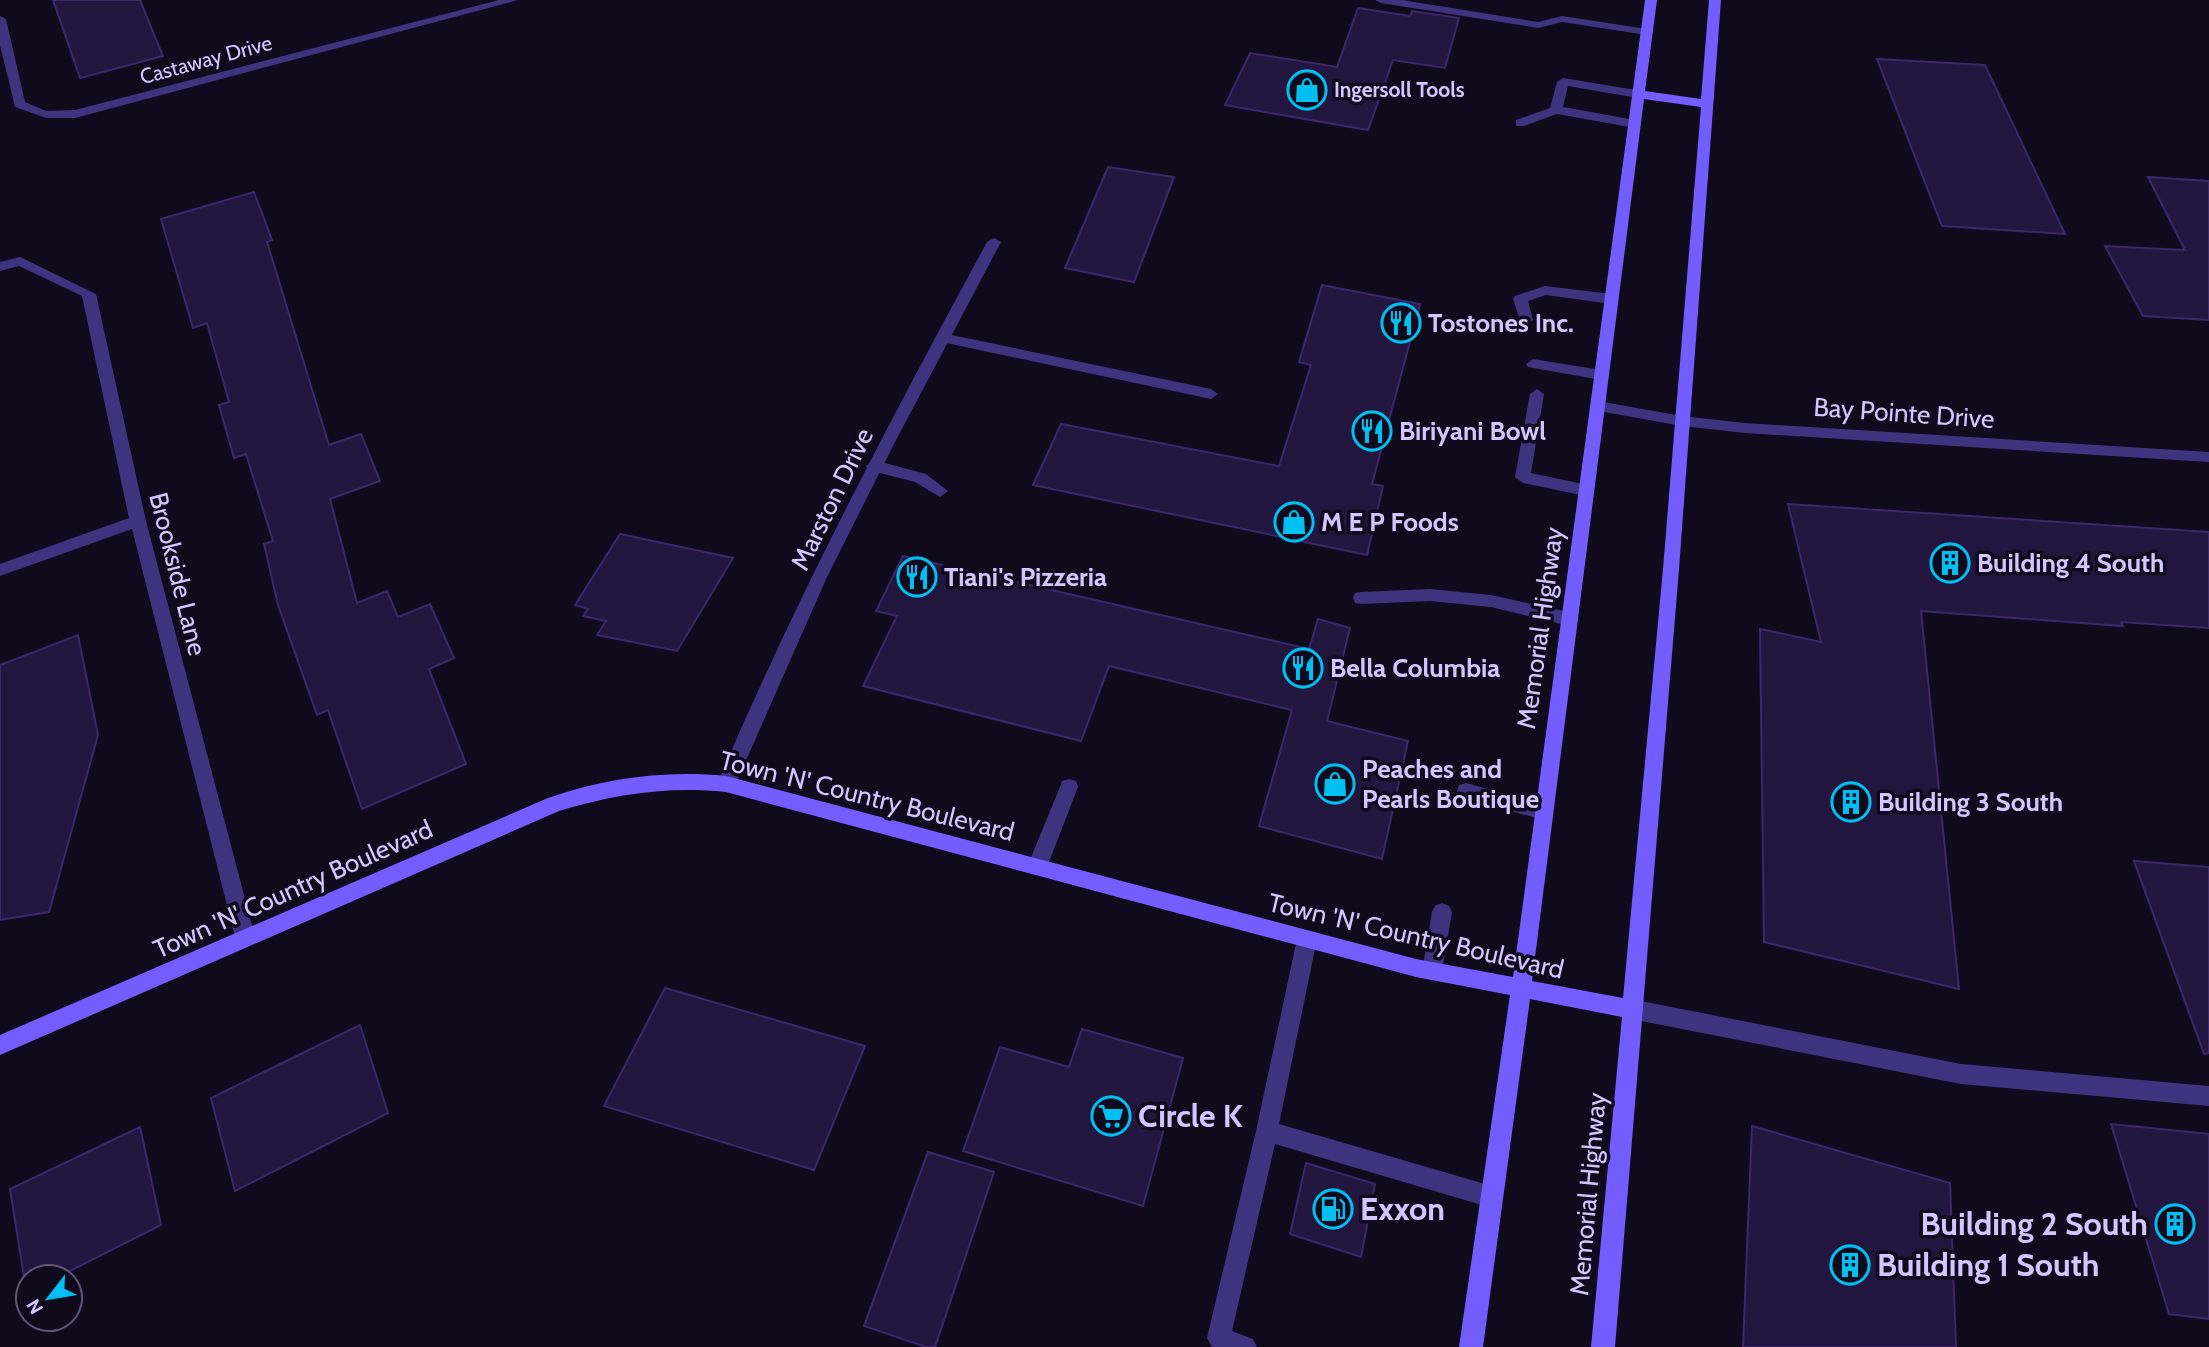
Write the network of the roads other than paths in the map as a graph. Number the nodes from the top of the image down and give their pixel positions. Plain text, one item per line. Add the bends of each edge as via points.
1 (512, 0) edge
2 (1381, 0) edge
3 (1651, 0) edge
4 (1715, 0) edge
5 (485, 3) edge
6 (0, 19) edge
7 (1647, 32) junction
8 (1638, 94) junction
9 (1707, 104) junction
10 (1556, 110) junction
11 (1520, 123) dead end
12 (1635, 124) junction
13 (994, 242) dead end
14 (0, 267) edge
15 (1612, 299) junction
16 (1526, 320) dead end
17 (942, 338) junction
18 (1533, 364) dead end
19 (1601, 376) junction
20 (1211, 394) dead end
21 (1537, 394) dead end
22 (1598, 406) junction
23 (1682, 421) junction
24 (2209, 457) edge
25 (874, 466) junction
26 (940, 491) dead end
27 (1586, 491) junction
28 (138, 521) junction
29 (0, 570) edge
30 (1361, 598) dead end
31 (1569, 619) junction
32 (726, 783) junction
33 (1069, 787) dead end
34 (1466, 791) dead end
35 (1544, 811) junction
36 (1038, 867) junction
37 (1443, 912) dead end
38 (246, 937) junction
39 (1307, 939) junction
40 (1432, 971) junction
41 (1521, 990) junction
42 (1631, 1009) junction
43 (0, 1045) edge
44 (2209, 1096) edge
45 (1267, 1131) junction
46 (1492, 1196) junction
47 (1245, 1347) edge
48 (1471, 1347) edge
49 (1604, 1347) edge

1 - 5 street, Castaway Drive
2 - 7 street via 1538,24 1562,19
3 - 7 main road, Memorial Highway
4 - 9 main road, Memorial Highway
5 - 6 street, Castaway Drive via 58,116 19,104
7 - 8 main road, Memorial Highway
8 - 9 main road
8 - 10 street via 1563,82
8 - 12 main road, Memorial Highway
9 - 23 main road, Memorial Highway
10 - 11 street
10 - 12 street
12 - 15 main road, Memorial Highway
13 - 17 street, Marston Drive
14 - 28 street, Brookside Lane via 20,261 89,294
15 - 16 street via 1545,290 1520,299
15 - 19 main road, Memorial Highway
17 - 20 street
17 - 25 street, Marston Drive
18 - 19 street
19 - 22 main road, Memorial Highway
21 - 27 street via 1522,477
22 - 23 street, Bay Pointe Drive
22 - 27 main road, Memorial Highway
23 - 24 street, Bay Pointe Drive
23 - 42 main road, Memorial Highway
25 - 26 street via 920,478
25 - 32 street, Marston Drive via 757,707
27 - 31 main road, Memorial Highway
28 - 29 street
28 - 38 street, Brookside Lane
30 - 31 street via 1430,595 1491,601
31 - 35 main road, Memorial Highway
32 - 36 main road, Town 'N' Country Boulevard
32 - 38 main road, Town 'N' Country Boulevard via 629,784 555,804
33 - 36 street
34 - 35 street
35 - 41 main road, Memorial Highway
36 - 39 main road, Town 'N' Country Boulevard
37 - 40 street
38 - 43 main road, Town 'N' Country Boulevard
39 - 40 main road, Town 'N' Country Boulevard
39 - 45 street
40 - 41 main road, Town 'N' Country Boulevard
41 - 42 main road, Town 'N' Country Boulevard
41 - 46 main road, Memorial Highway
42 - 44 street via 1961,1074
42 - 49 main road, Memorial Highway
45 - 46 street
45 - 47 street via 1219,1338
46 - 48 main road, Memorial Highway

